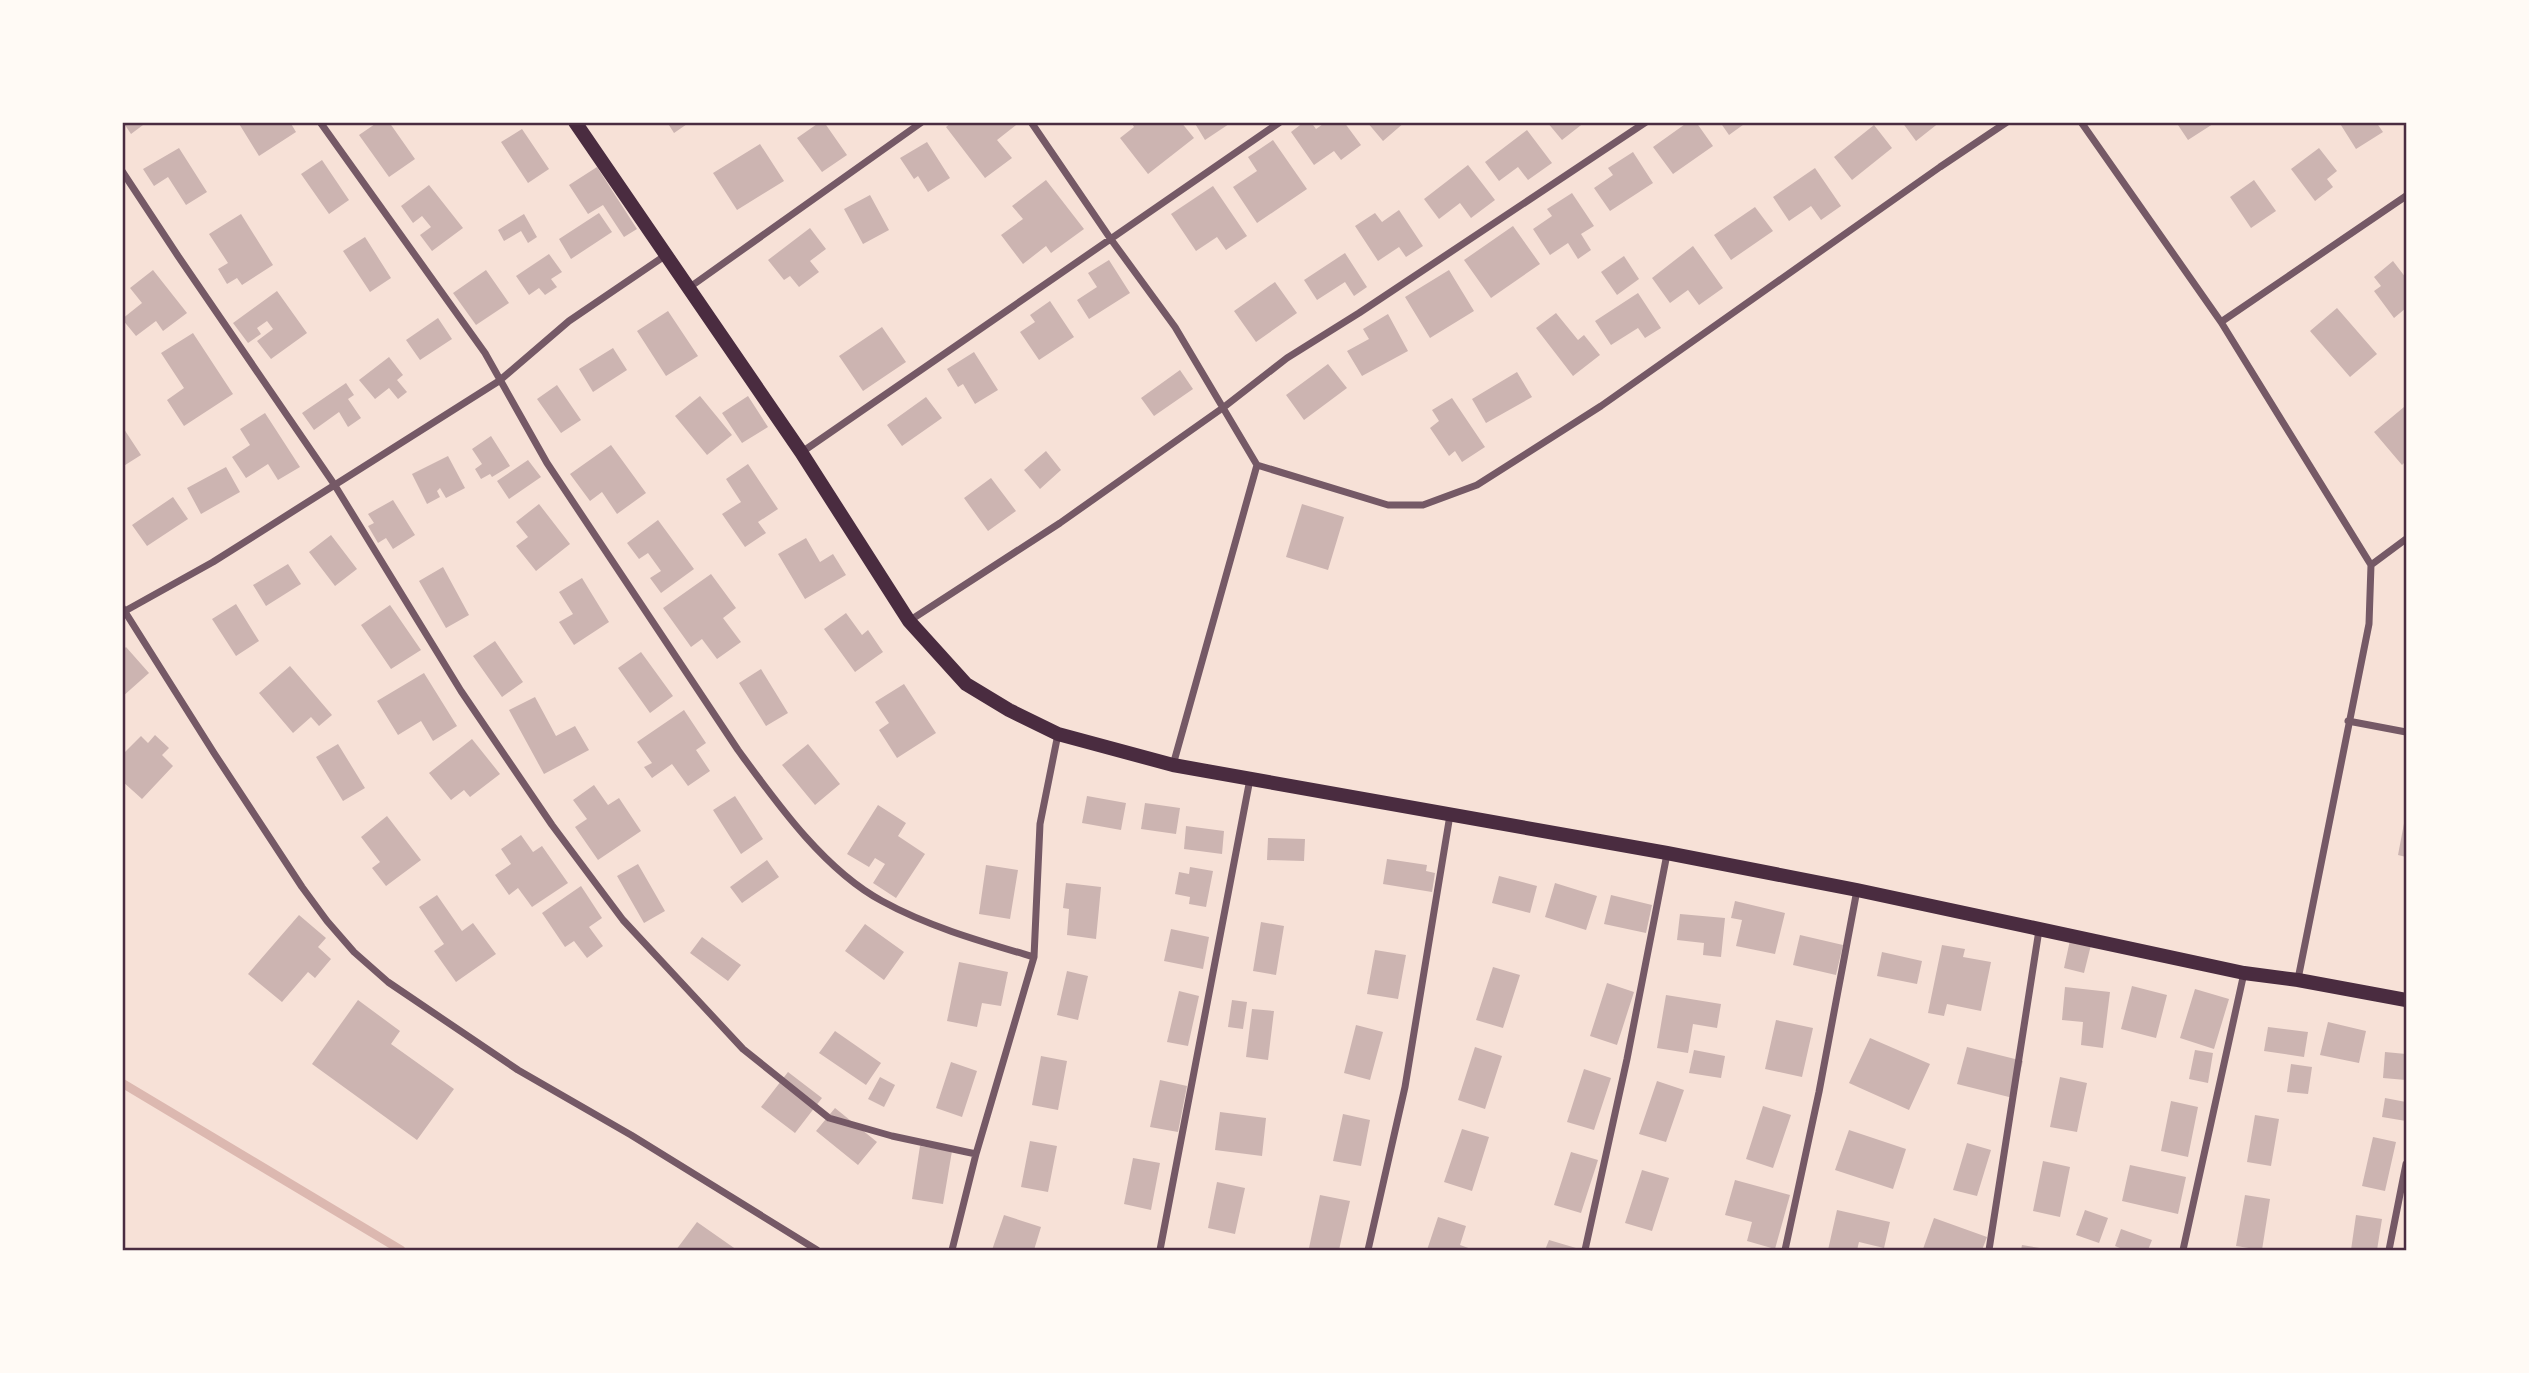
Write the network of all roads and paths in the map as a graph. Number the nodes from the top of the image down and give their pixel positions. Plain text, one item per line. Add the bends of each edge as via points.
1 (320, 122) edge
2 (575, 122) edge
3 (922, 122) edge
4 (1031, 122) edge
5 (1279, 122) edge
6 (1646, 122) edge
7 (2007, 122) edge
8 (2081, 122) edge
9 (122, 172) edge
10 (2406, 196) edge
11 (1110, 238) junction
12 (666, 254) junction
13 (690, 287) junction
14 (2221, 322) junction
15 (499, 381) junction
16 (1224, 407) junction
17 (801, 452) junction
18 (1257, 465) junction
19 (334, 484) junction
20 (2406, 539) edge
21 (2371, 565) junction
22 (124, 609) edge
23 (909, 621) junction
24 (2348, 721) junction
25 (2406, 732) edge
26 (1058, 734) junction
27 (1173, 765) junction
28 (1250, 779) junction
29 (1450, 814) junction
30 (1667, 853) junction
31 (1857, 890) junction
32 (2040, 928) junction
33 (1034, 957) junction
34 (2244, 973) junction
35 (2298, 980) junction
36 (2406, 1000) edge
37 (976, 1154) junction
38 (2406, 1164) edge
39 (817, 1251) edge
40 (952, 1251) edge
41 (1160, 1251) edge
42 (1368, 1251) edge
43 (1585, 1251) edge
44 (1785, 1251) edge
45 (1989, 1251) edge
46 (2182, 1251) edge
47 (2389, 1251) edge

1 - 15 street via 485,352
2 - 12 main road
3 - 13 street
4 - 11 street
5 - 11 street
6 - 16 street via 1287,358
7 - 18 street via 1601,406 1477,485 1423,505 1388,505
8 - 14 street
9 - 19 street
10 - 14 street
11 - 16 street via 1175,327
11 - 17 street
12 - 13 main road
12 - 15 street via 569,321
13 - 17 main road
14 - 21 street
15 - 19 street
15 - 33 street via 547,463 731,739 809,841 881,901
16 - 18 street
16 - 23 street via 1060,523
17 - 23 main road
18 - 27 street
19 - 22 street via 214,562
19 - 37 street via 461,691 596,885 743,1049 829,1118
20 - 21 street
21 - 24 street via 2369,624
22 - 39 street via 302,887 354,952 388,982 518,1070
23 - 26 main road via 966,684
24 - 25 street
24 - 35 street
26 - 27 main road
26 - 33 street via 1040,824
27 - 28 main road
28 - 29 main road
28 - 41 street
29 - 30 main road
29 - 42 street via 1405,1087
30 - 31 main road
30 - 43 street
31 - 32 main road
31 - 44 street
32 - 34 main road
32 - 45 street
33 - 37 street
34 - 35 main road
34 - 46 street
35 - 36 main road
37 - 40 street
38 - 47 street

